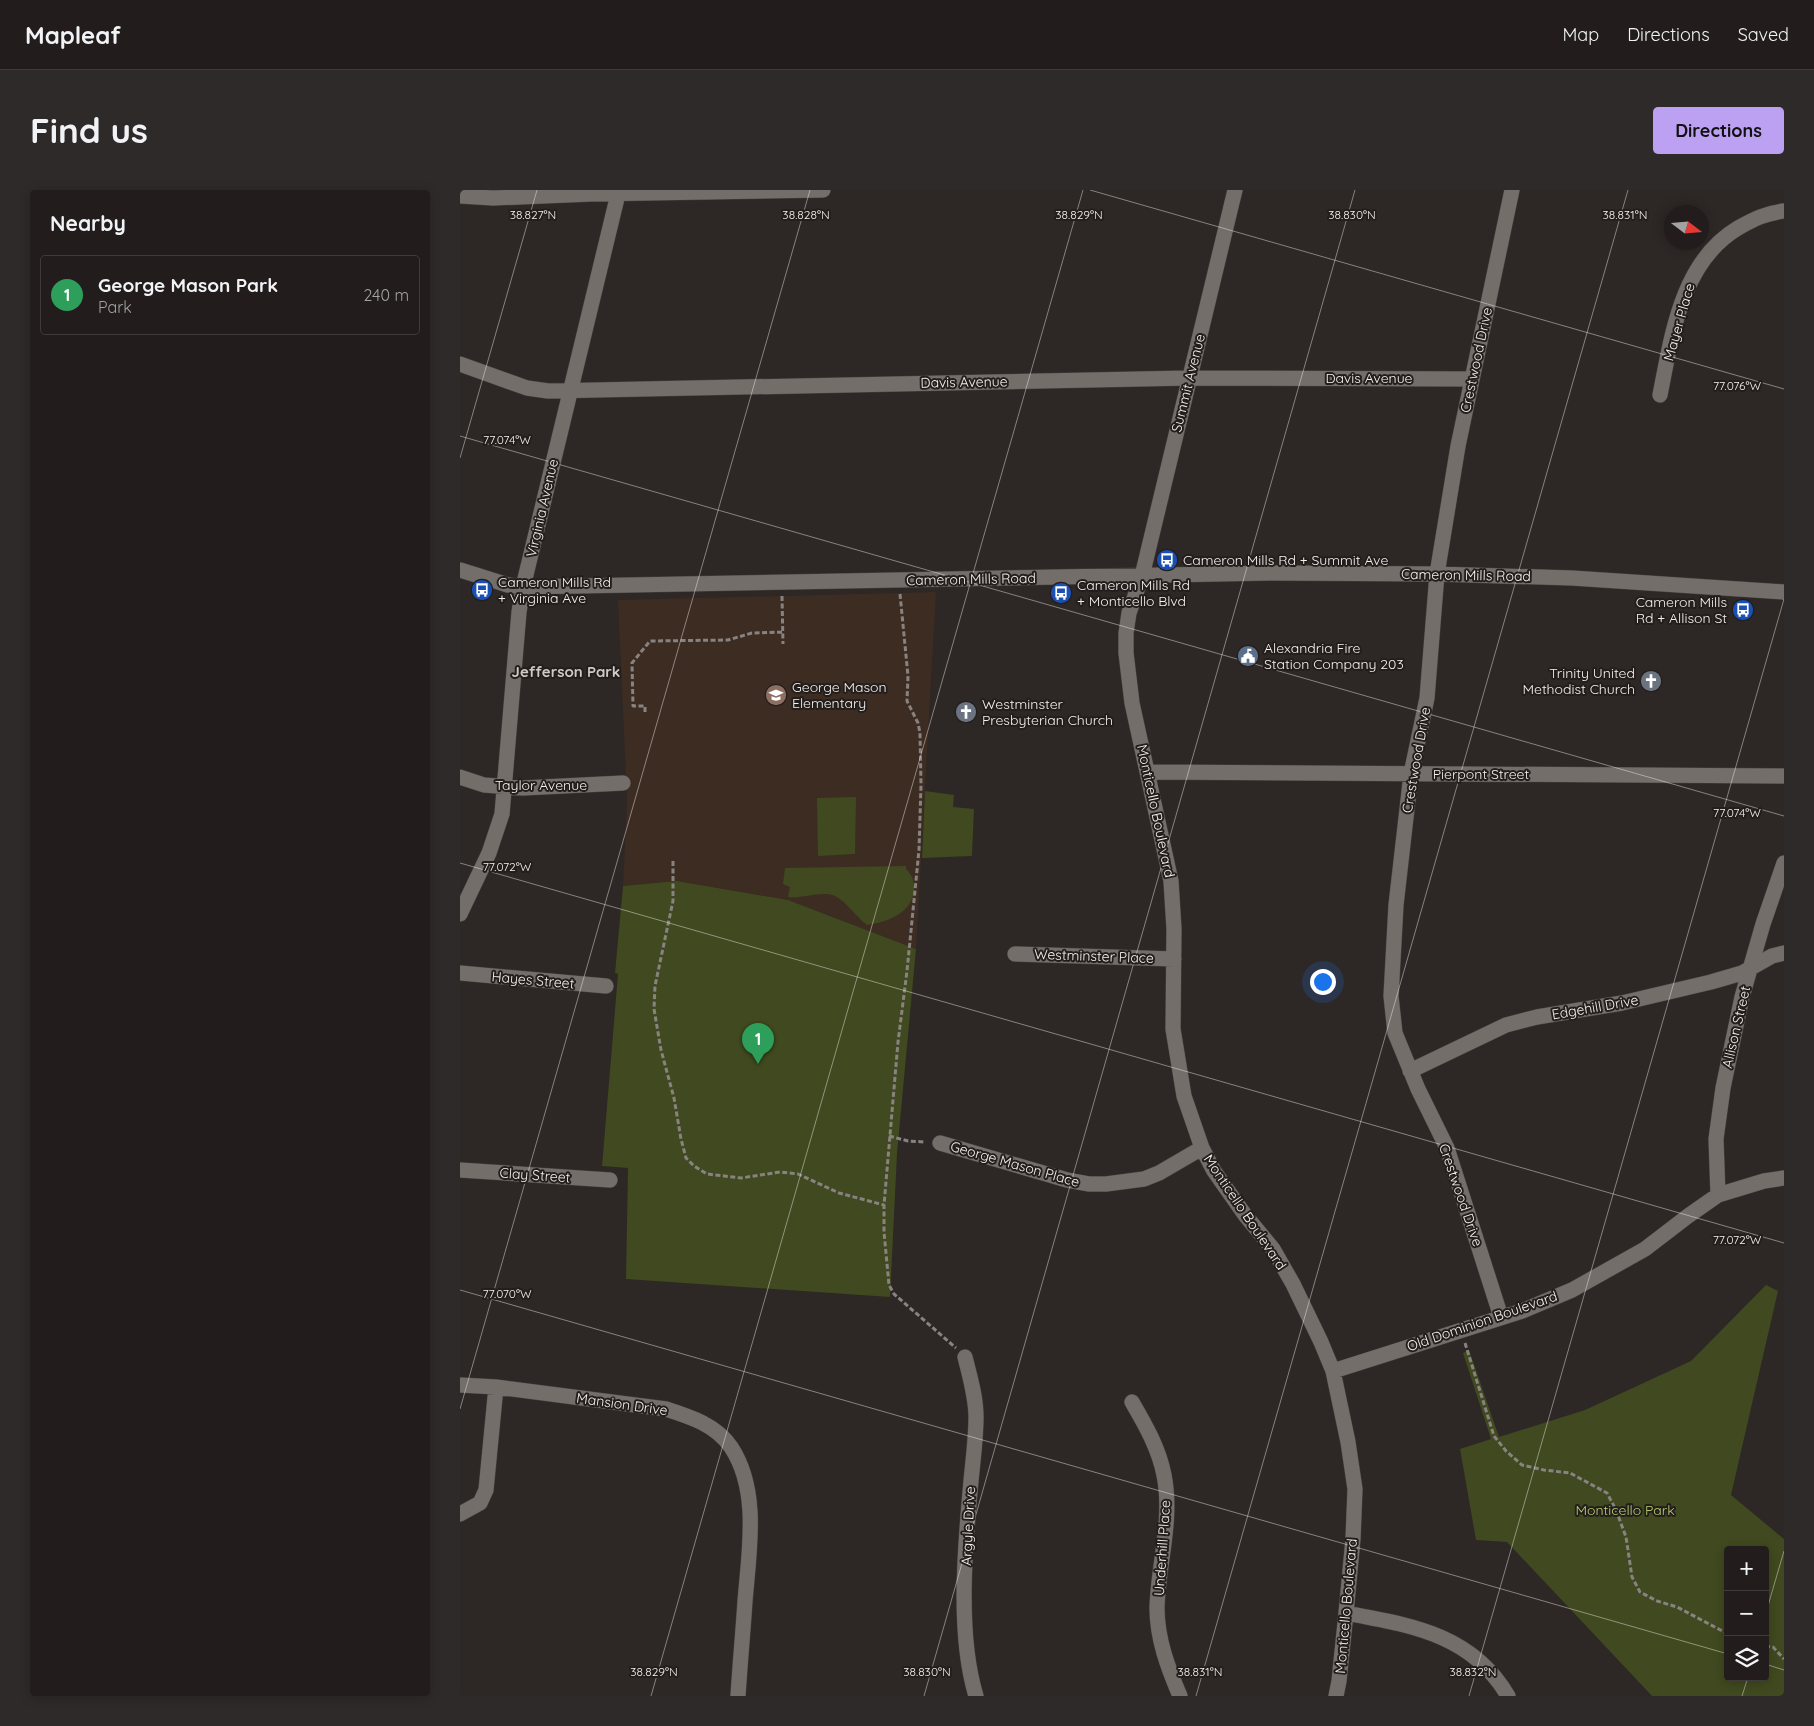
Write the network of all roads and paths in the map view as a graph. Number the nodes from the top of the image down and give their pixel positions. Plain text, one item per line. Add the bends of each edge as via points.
1 (823, 190) edge
2 (1236, 190) edge
3 (1512, 190) edge
4 (619, 192) edge
5 (460, 196) edge
6 (1784, 211) edge
7 (460, 364) edge
8 (1189, 378) junction
9 (1472, 379) junction
10 (570, 391) junction
11 (1660, 395) dead end
12 (460, 570) edge
13 (1437, 574) junction
14 (1142, 576) junction
15 (523, 587) junction
16 (1784, 592) edge
17 (900, 593) dead end
18 (782, 596) dead end
19 (783, 632) junction
20 (783, 644) dead end
21 (645, 712) dead end
22 (1148, 772) junction
23 (1411, 774) junction
24 (1784, 776) edge
25 (460, 777) edge
26 (623, 783) dead end
27 (505, 786) junction
28 (673, 861) dead end
29 (1784, 863) edge
30 (460, 914) edge
31 (1784, 953) edge
32 (1015, 954) dead end
33 (1174, 959) junction
34 (1750, 968) junction
35 (460, 973) edge
36 (606, 986) dead end
37 (1410, 1071) junction
38 (889, 1136) junction
39 (908, 1141) dead end
40 (940, 1143) dead end
41 (1202, 1148) junction
42 (460, 1170) edge
43 (1784, 1178) edge
44 (610, 1180) dead end
45 (1718, 1196) junction
46 (884, 1205) junction
47 (1501, 1317) junction
48 (1461, 1330) junction
49 (965, 1357) joint
50 (1333, 1372) junction
51 (460, 1384) edge
52 (496, 1387) junction
53 (1132, 1402) dead end
54 (460, 1514) edge
55 (1346, 1613) junction
56 (1724, 1632) edge
57 (1769, 1646) edge
58 (1784, 1659) edge
59 (738, 1696) edge
60 (976, 1696) edge
61 (1180, 1696) edge
62 (1336, 1696) edge
63 (1508, 1696) edge

1 - 4 street
2 - 8 street, Summit Avenue
3 - 9 street, Crestwood Drive
4 - 5 street via 493,198
4 - 10 street, Virginia Avenue
6 - 11 street, Mayer Place via 1753,218 1710,250 1690,280
7 - 10 street, Davis Avenue via 527,388
8 - 9 street, Davis Avenue
8 - 10 street, Davis Avenue
8 - 14 street, Summit Avenue
9 - 13 street, Crestwood Drive
10 - 15 street, Virginia Avenue
12 - 15 street, Cameron Mills Road
13 - 14 street, Cameron Mills Road
13 - 16 street, Cameron Mills Road via 1572,578
13 - 23 street, Crestwood Drive via 1427,698
14 - 15 street, Cameron Mills Road
14 - 22 street, Monticello Boulevard via 1129,613 1126,653 1132,703
15 - 27 street, Virginia Avenue
17 - 38 path via 908,676 907,701 919,728 921,785 919,850
18 - 19 path
19 - 20 path
19 - 21 path via 752,633 728,640 650,642 632,663 633,706 645,706
22 - 23 street, Pierpont Street
22 - 33 street, Monticello Boulevard via 1171,881
23 - 24 street, Pierpont Street
23 - 37 street, Crestwood Drive via 1396,905 1391,996 1395,1033
25 - 27 street, Taylor Avenue via 484,785
26 - 27 street, Taylor Avenue via 534,788
27 - 30 street, Virginia Avenue via 497,832
28 - 46 path via 673,901 655,986 654,1009 686,1158 707,1174 741,1178 780,1172 798,1174 839,1193
29 - 34 street, Allison Street
31 - 34 street, Edgehill Drive
32 - 33 street, Westminster Place
33 - 41 street, Monticello Boulevard via 1173,1029 1184,1096
34 - 37 street, Edgehill Drive via 1711,982 1622,1003 1506,1025
34 - 45 street, Allison Street via 1722,1096 1716,1139
35 - 36 street, Hayes Street
37 - 47 street, Crestwood Drive via 1447,1148
38 - 39 path
38 - 46 path
40 - 41 street, George Mason Place via 1089,1184 1144,1179
41 - 50 street, Monticello Boulevard via 1214,1171 1273,1249
42 - 44 street, Clay Street
43 - 45 street, Old Dominion Boulevard
45 - 47 street, Old Dominion Boulevard via 1645,1249 1608,1270 1572,1290
46 - 49 path via 889,1285 894,1294
47 - 48 street, Old Dominion Boulevard
48 - 50 street, Old Dominion Boulevard
48 - 56 path via 1494,1436 1506,1451 1522,1465 1570,1473 1607,1493 1626,1537 1632,1577 1640,1592
49 - 60 street, Argyle Drive via 976,1417 965,1581 966,1644
50 - 55 street, Monticello Boulevard via 1355,1489
51 - 52 street, Mansion Drive
52 - 54 street via 486,1490 480,1503
52 - 59 street, Mansion Drive via 666,1409 708,1425 722,1436 741,1467 750,1516
53 - 61 street, Underhill Place via 1150,1434 1164,1476 1166,1534 1157,1609 1165,1659
55 - 62 street, Monticello Boulevard
55 - 63 street via 1436,1634 1488,1669
57 - 58 path

